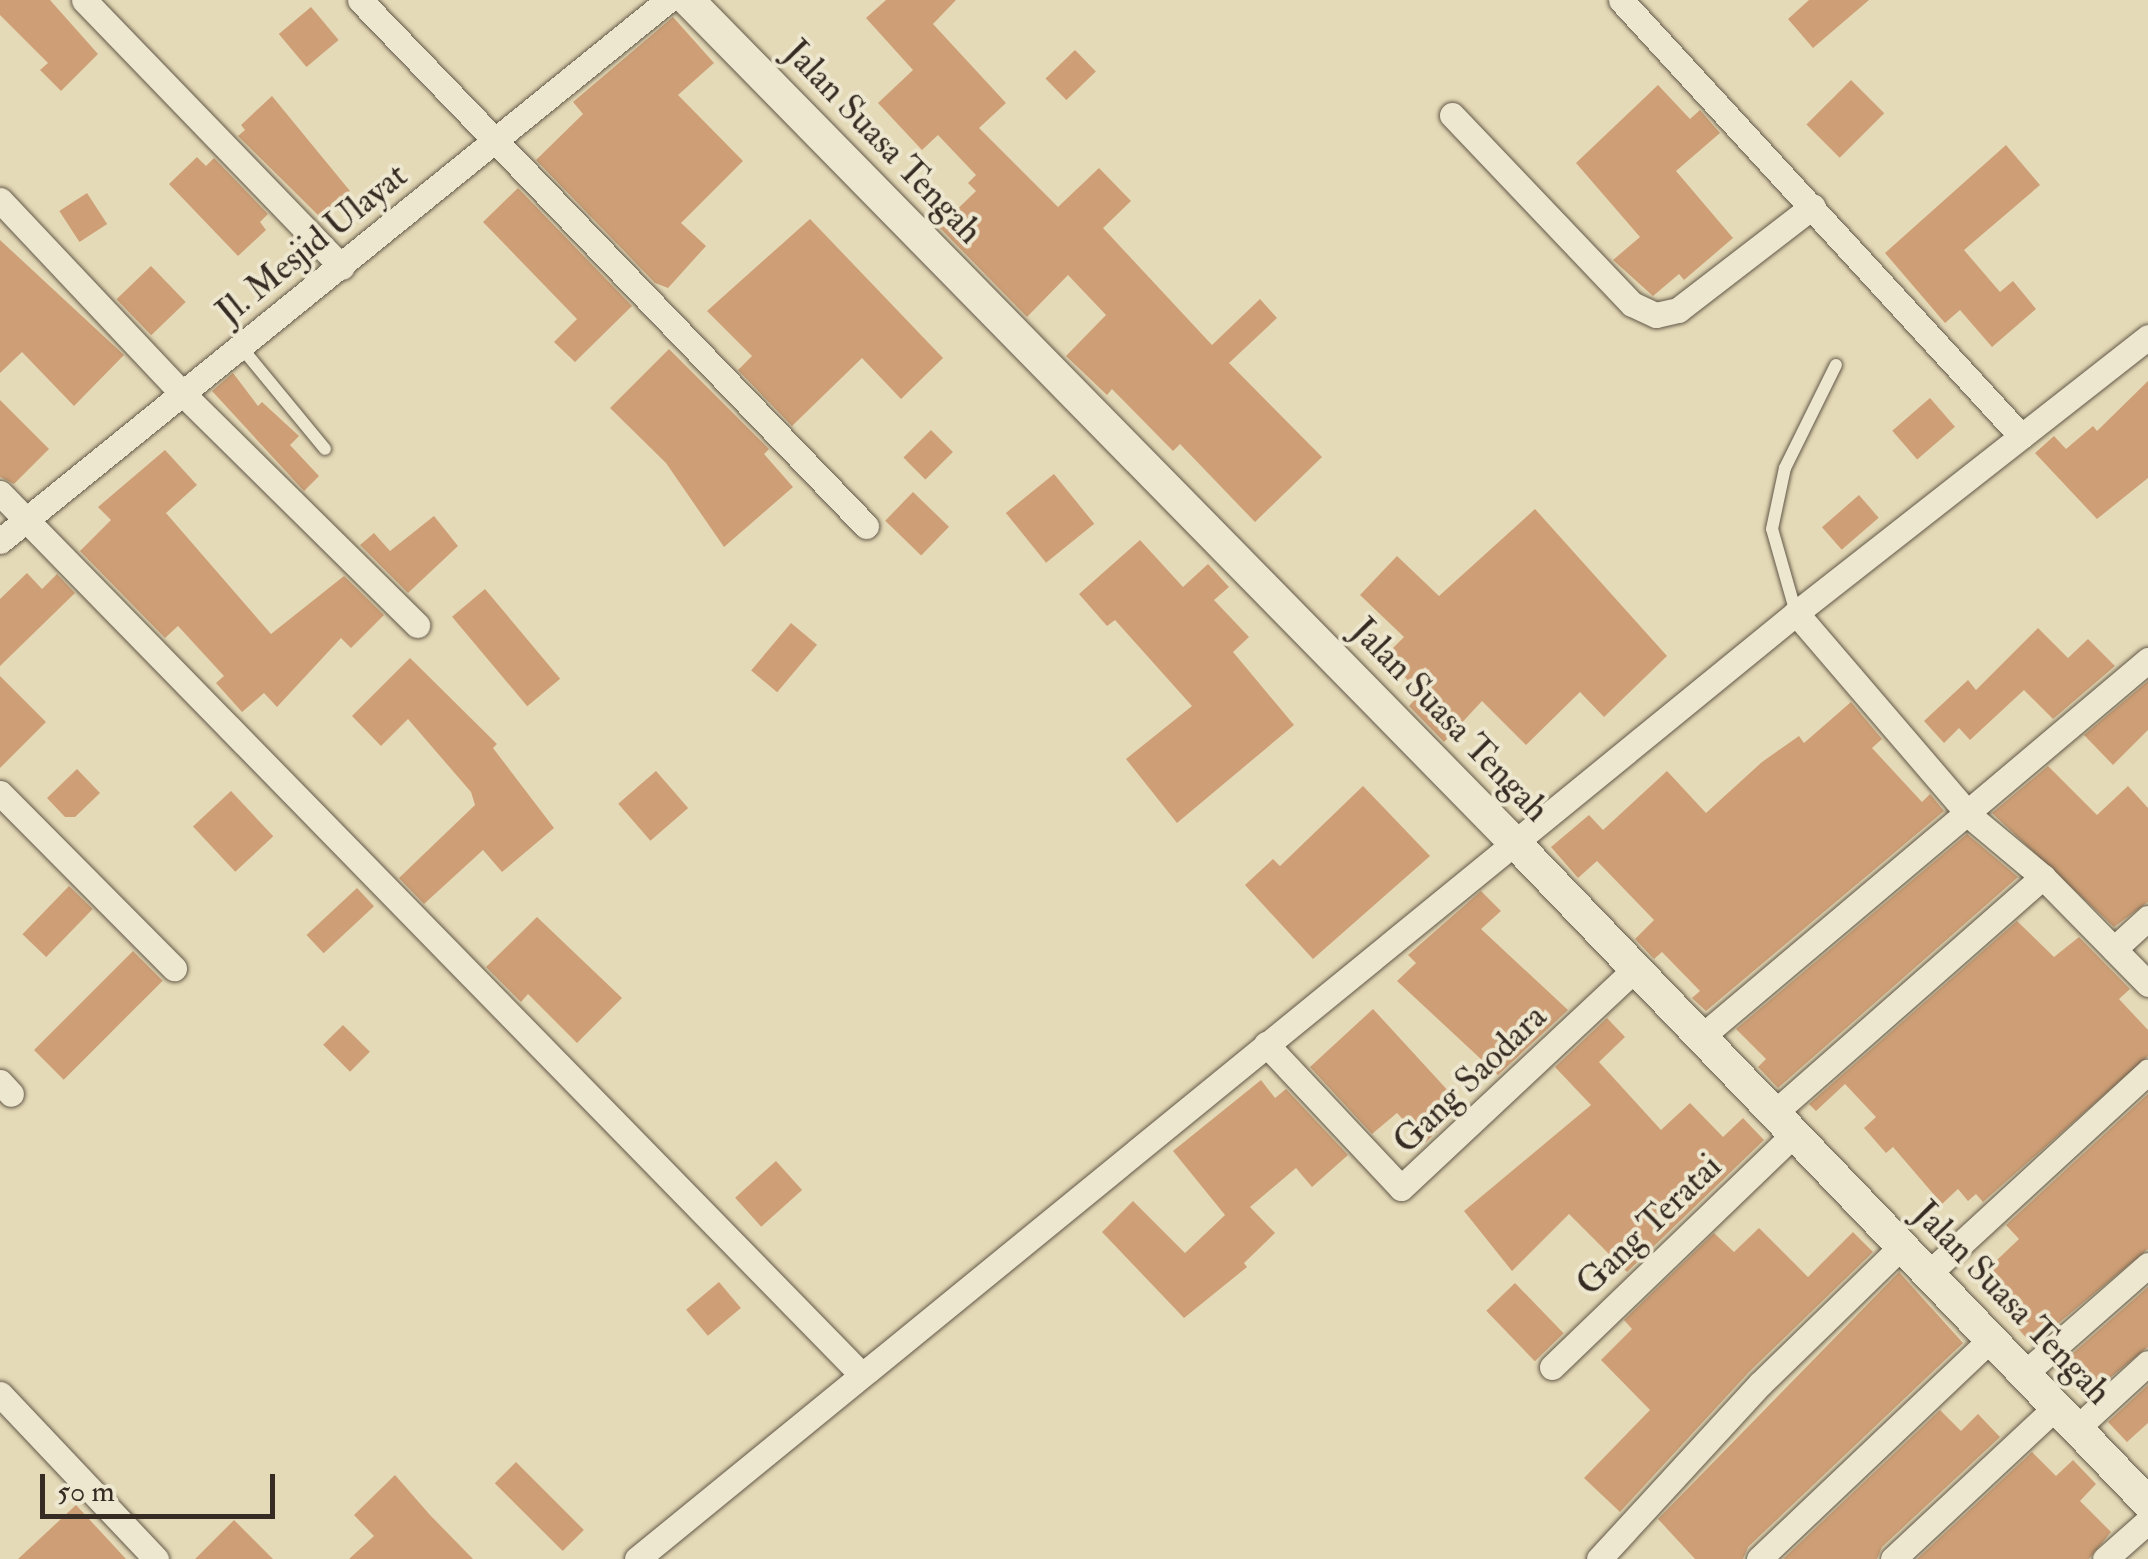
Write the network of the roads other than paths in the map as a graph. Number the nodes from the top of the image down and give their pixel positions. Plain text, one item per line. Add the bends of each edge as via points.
1 (84, 0) edge
2 (360, 0) edge
3 (668, 0) edge
4 (688, 0) edge
5 (1620, 0) edge
6 (1452, 115) dead end
7 (496, 138) junction
8 (0, 200) edge
9 (1813, 206) junction
10 (342, 266) junction
11 (2148, 337) edge
12 (242, 347) junction
13 (1836, 364) dead end
14 (183, 394) junction
15 (2020, 436) junction
16 (325, 449) dead end
17 (0, 493) edge
18 (26, 520) junction
19 (866, 526) dead end
20 (0, 541) edge
21 (1796, 613) junction
22 (417, 625) dead end
23 (2148, 660) edge
24 (0, 793) edge
25 (1970, 816) junction
26 (1518, 846) junction
27 (2043, 876) junction
28 (2148, 918) edge
29 (2114, 949) junction
30 (174, 968) dead end
31 (1635, 969) junction
32 (2148, 984) edge
33 (1701, 1038) junction
34 (1276, 1055) junction
35 (2148, 1072) edge
36 (1784, 1123) junction
37 (1902, 1246) junction
38 (2148, 1265) edge
39 (1928, 1274) junction
40 (1991, 1339) junction
41 (2148, 1362) edge
42 (1552, 1366) dead end
43 (861, 1374) junction
44 (2024, 1374) junction
45 (0, 1394) edge
46 (2066, 1418) junction
47 (2148, 1503) edge
48 (2148, 1520) edge
49 (648, 1555) edge
50 (156, 1559) edge
51 (1599, 1559) edge
52 (1759, 1559) edge
53 (1893, 1559) edge
54 (2105, 1559) edge

1 - 10 street
2 - 7 street
3 - 7 street, Jl. Mesjid Ulayat
4 - 26 street, Jalan Suasa Tengah
5 - 9 street
6 - 9 street via 1632,304 1656,315 1678,310
7 - 10 street, Jl. Mesjid Ulayat
7 - 19 street
8 - 14 street
9 - 15 street
10 - 12 street, Jl. Mesjid Ulayat
11 - 15 street
12 - 14 street, Jl. Mesjid Ulayat
12 - 16 lane
13 - 21 lane via 1784,468 1772,529
14 - 18 street, Jl. Mesjid Ulayat
14 - 22 street
15 - 21 street
17 - 18 street
18 - 20 street, Jl. Mesjid Ulayat
18 - 43 street
21 - 25 street
21 - 26 street
23 - 25 street
24 - 30 street
25 - 27 street
25 - 33 street
26 - 31 street, Jalan Suasa Tengah
26 - 34 street
27 - 29 street
27 - 36 street, Gang Teratai
28 - 29 street
29 - 32 street
31 - 33 street, Jalan Suasa Tengah
31 - 34 street, Gang Saodara via 1409,1187 1395,1184
33 - 36 street, Jalan Suasa Tengah
34 - 43 street
35 - 39 street
36 - 37 street, Jalan Suasa Tengah
36 - 42 street, Gang Teratai
37 - 39 street, Jalan Suasa Tengah
37 - 51 street via 1760,1384
38 - 44 street
39 - 40 street, Jalan Suasa Tengah
40 - 44 street, Jalan Suasa Tengah
40 - 52 street
41 - 46 street
43 - 49 street
44 - 46 street, Jalan Suasa Tengah
45 - 50 street
46 - 47 street, Jalan Suasa Tengah
46 - 53 street
48 - 54 street

